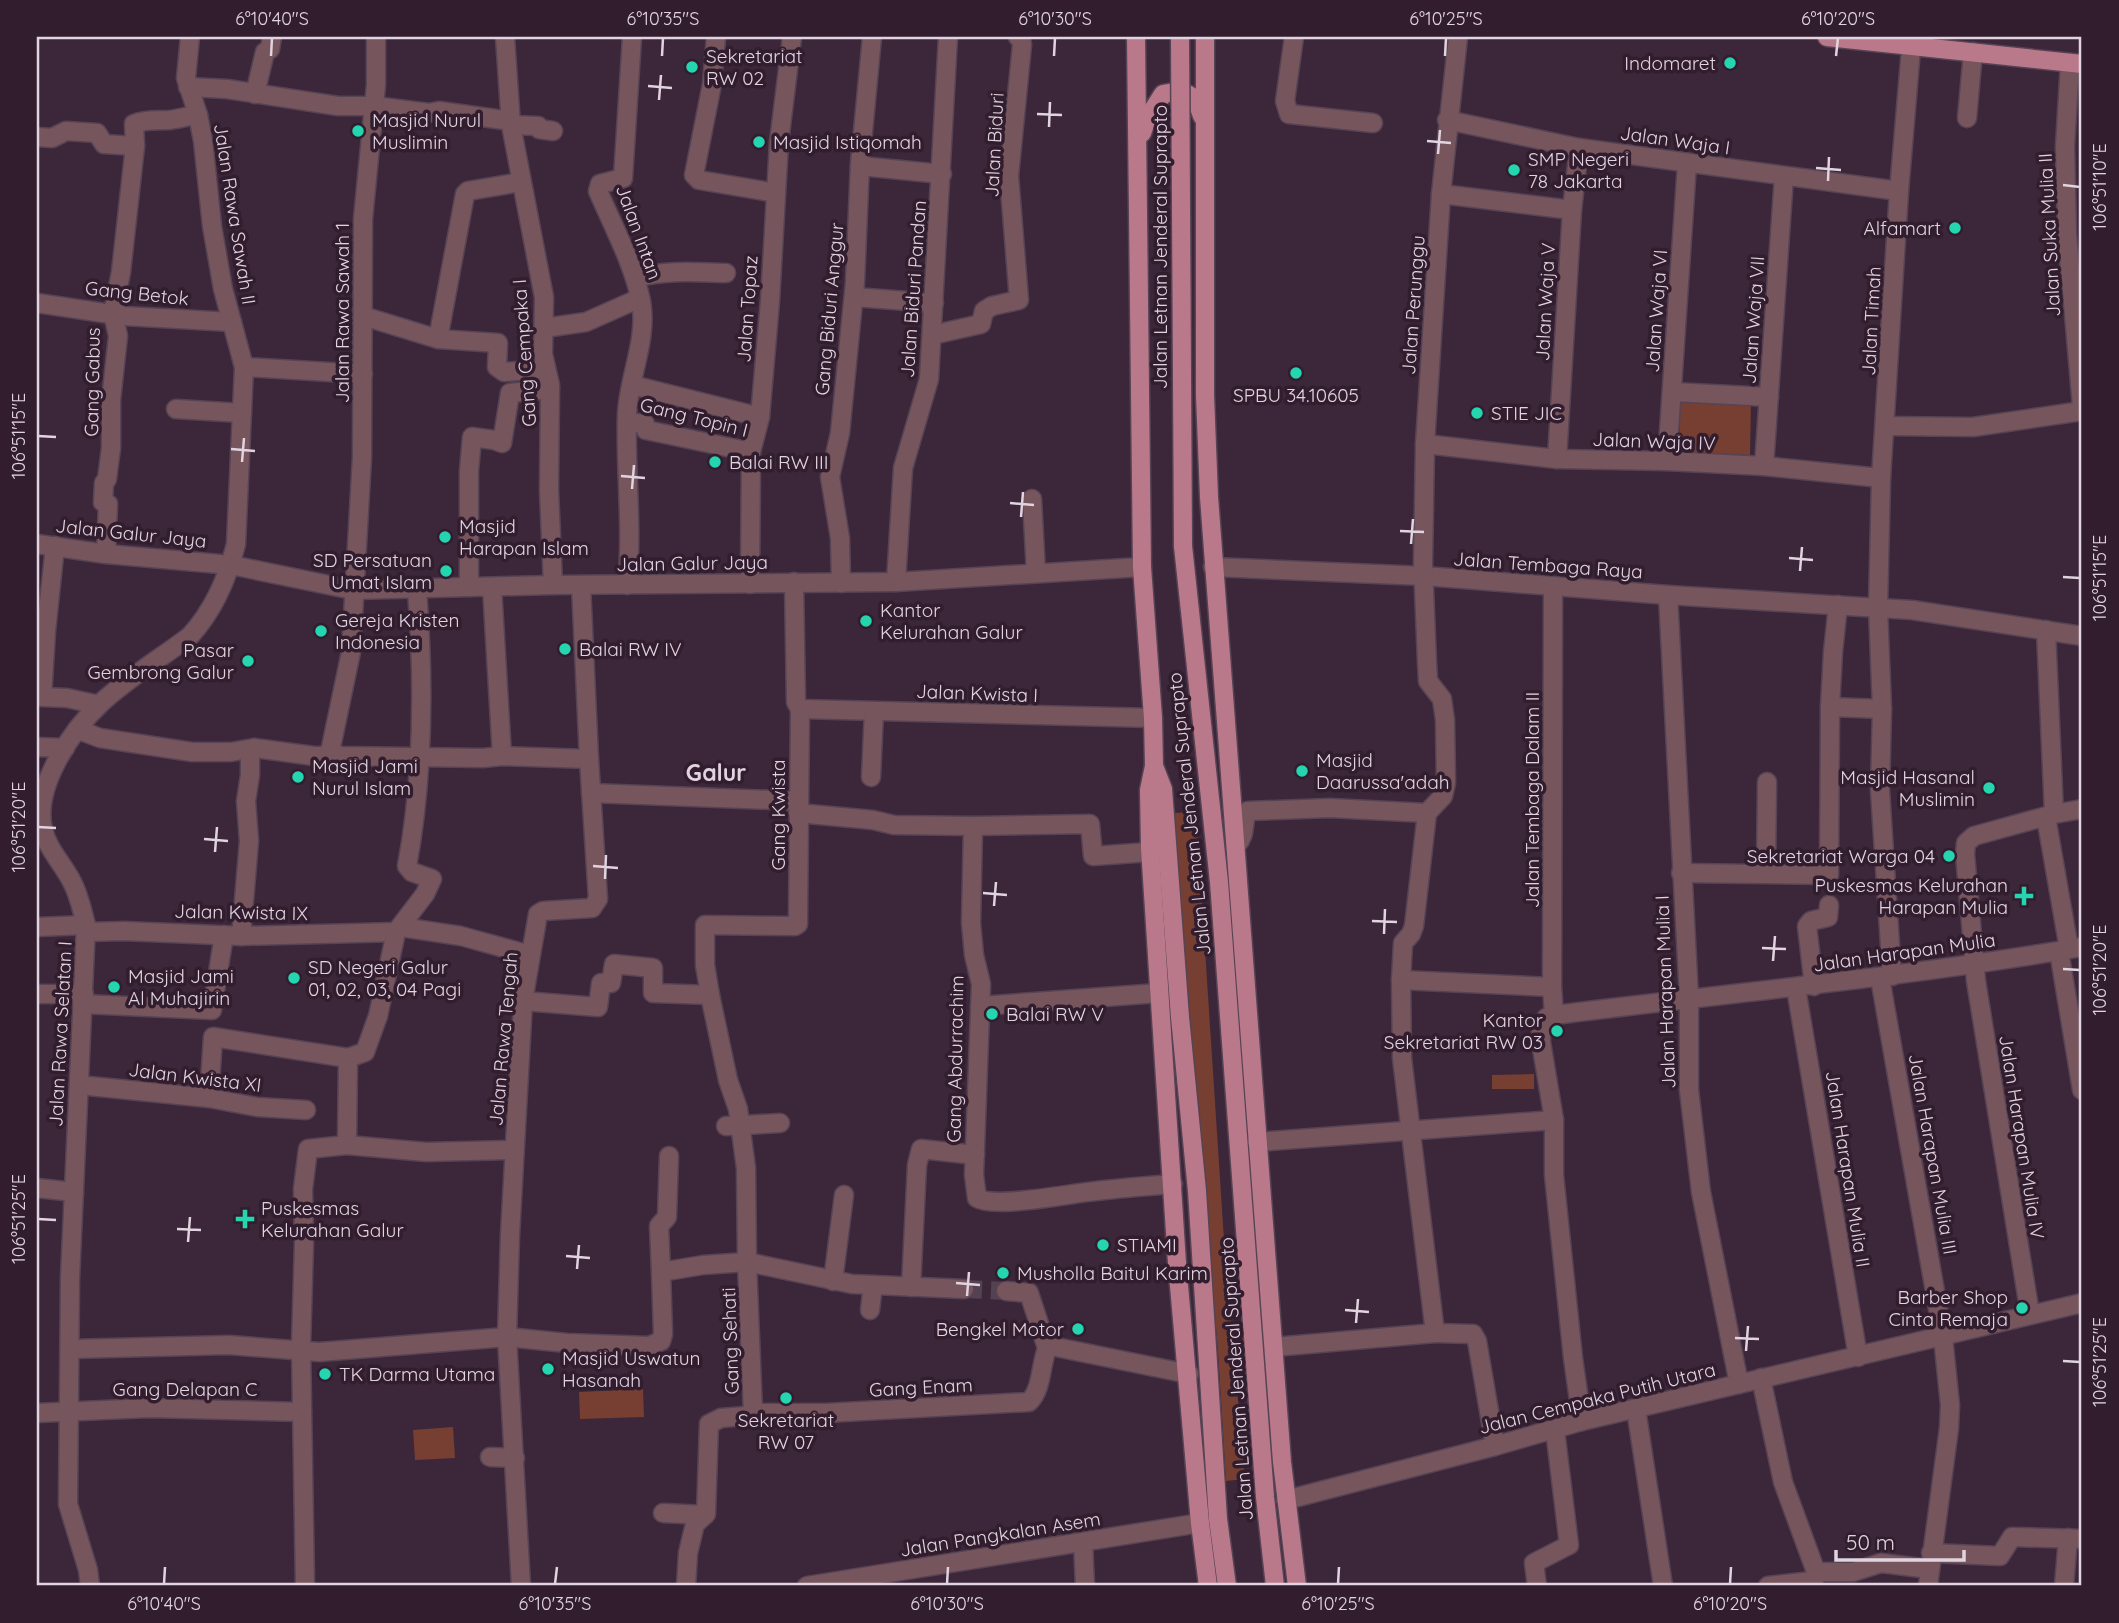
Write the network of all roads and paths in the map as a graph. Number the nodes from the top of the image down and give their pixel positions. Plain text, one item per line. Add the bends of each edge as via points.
1 (190, 37) edge
2 (272, 37) edge
3 (376, 37) edge
4 (505, 37) edge
5 (632, 37) edge
6 (716, 37) edge
7 (792, 37) edge
8 (872, 37) edge
9 (948, 37) edge
10 (1018, 37) edge
11 (1136, 37) edge
12 (1180, 37) edge
13 (1205, 37) edge
14 (1294, 37) edge
15 (1458, 37) edge
16 (1827, 37) edge
17 (1911, 42) edge
18 (1973, 52) junction
19 (2076, 63) edge
20 (188, 87) junction
21 (256, 94) junction
22 (372, 106) junction
23 (198, 115) junction
24 (1967, 118) dead end
25 (1447, 120) junction
26 (1373, 122) dead end
27 (511, 123) junction
28 (1204, 124) junction
29 (553, 131) dead end
30 (37, 137) edge
31 (1138, 143) junction
32 (135, 146) junction
33 (1579, 148) junction
34 (1687, 164) junction
35 (860, 166) junction
36 (942, 174) junction
37 (1784, 176) junction
38 (522, 182) junction
39 (1899, 191) junction
40 (776, 192) junction
41 (1441, 194) junction
42 (1572, 210) junction
43 (2075, 234) edge
44 (726, 273) dead end
45 (635, 278) junction
46 (854, 297) junction
47 (640, 298) junction
48 (37, 303) edge
49 (934, 303) junction
50 (113, 313) junction
51 (363, 316) junction
52 (232, 322) junction
53 (544, 328) junction
54 (932, 335) junction
55 (438, 339) junction
56 (244, 367) junction
57 (547, 369) junction
58 (363, 374) junction
59 (632, 385) junction
60 (550, 389) junction
61 (1672, 392) junction
62 (1769, 397) junction
63 (2082, 405) edge
64 (176, 409) dead end
65 (2082, 411) edge
66 (242, 414) junction
67 (760, 417) junction
68 (627, 422) junction
69 (1886, 426) junction
70 (1425, 444) junction
71 (751, 452) junction
72 (1557, 459) junction
73 (1667, 461) junction
74 (1764, 466) junction
75 (1881, 478) junction
76 (1032, 499) dead end
77 (46, 545) edge
78 (106, 554) junction
79 (231, 565) junction
80 (1142, 567) junction
81 (1213, 567) junction
82 (1036, 573) junction
83 (1424, 576) junction
84 (794, 582) junction
85 (897, 582) junction
86 (841, 583) junction
87 (628, 584) junction
88 (750, 584) junction
89 (553, 585) junction
90 (582, 585) junction
91 (1553, 586) junction
92 (470, 587) junction
93 (492, 587) junction
94 (353, 590) junction
95 (417, 590) junction
96 (1668, 595) junction
97 (1838, 605) junction
98 (1878, 608) junction
99 (2046, 630) junction
100 (2082, 636) edge
101 (99, 705) junction
102 (1830, 707) junction
103 (800, 709) junction
104 (1882, 709) junction
105 (874, 711) junction
106 (1153, 718) junction
107 (79, 730) junction
108 (37, 747) edge
109 (65, 748) junction
110 (254, 748) junction
111 (330, 752) junction
112 (502, 756) junction
113 (419, 757) junction
114 (589, 759) junction
115 (1154, 766) junction
116 (871, 777) dead end
117 (1767, 782) dead end
118 (591, 793) junction
119 (798, 807) junction
120 (2082, 809) edge
121 (1427, 813) junction
122 (2050, 816) junction
123 (973, 826) junction
124 (1236, 846) junction
125 (1150, 852) junction
126 (1681, 873) junction
127 (1766, 873) junction
128 (1829, 905) dead end
129 (798, 922) joint
130 (37, 927) edge
131 (86, 929) junction
132 (399, 929) junction
133 (232, 935) junction
134 (2070, 949) edge
135 (530, 955) junction
136 (1974, 965) junction
137 (1886, 977) junction
138 (1401, 980) junction
139 (1552, 987) junction
140 (1805, 987) junction
141 (1158, 993) junction
142 (37, 994) edge
143 (710, 995) junction
144 (1689, 998) junction
145 (83, 999) junction
146 (523, 1001) junction
147 (980, 1006) junction
148 (1554, 1015) junction
149 (348, 1058) junction
150 (79, 1085) junction
151 (2082, 1090) edge
152 (209, 1098) junction
153 (306, 1110) dead end
154 (1554, 1120) junction
155 (780, 1124) dead end
156 (733, 1126) junction
157 (1410, 1129) junction
158 (1257, 1142) junction
159 (347, 1145) junction
160 (514, 1150) junction
161 (975, 1155) junction
162 (669, 1156) dead end
163 (1172, 1184) junction
164 (37, 1188) edge
165 (74, 1192) junction
166 (844, 1195) dead end
167 (747, 1262) junction
168 (661, 1272) junction
169 (833, 1281) junction
170 (873, 1285) junction
171 (911, 1287) junction
172 (964, 1289) tunnel mouth
173 (1006, 1291) tunnel mouth
174 (2082, 1303) edge
175 (870, 1310) dead end
176 (2030, 1314) junction
177 (1435, 1333) junction
178 (508, 1337) junction
179 (1943, 1337) junction
180 (1048, 1346) junction
181 (1274, 1347) junction
182 (71, 1349) junction
183 (301, 1351) junction
184 (1858, 1357) junction
185 (1189, 1374) junction
186 (1761, 1378) junction
187 (1739, 1384) junction
188 (1636, 1409) junction
189 (68, 1412) junction
190 (302, 1412) junction
191 (37, 1413) edge
192 (753, 1413) junction
193 (1582, 1421) junction
194 (1555, 1430) junction
195 (1495, 1446) junction
196 (489, 1457) dead end
197 (515, 1458) junction
198 (1286, 1500) junction
199 (663, 1513) dead end
200 (705, 1515) junction
201 (1200, 1523) junction
202 (2075, 1539) edge
203 (1083, 1542) junction
204 (1930, 1569) edge
205 (1816, 1572) junction
206 (847, 1583) edge
207 (90, 1586) edge
208 (305, 1586) edge
209 (522, 1586) edge
210 (686, 1586) edge
211 (807, 1586) edge
212 (1085, 1586) edge
213 (1208, 1586) edge
214 (1227, 1586) edge
215 (1275, 1586) edge
216 (1297, 1586) edge
217 (1536, 1586) edge
218 (1663, 1586) edge
219 (1768, 1586) edge
220 (2064, 1586) edge

1 - 20 street, Jalan Rawa Sawah II
2 - 21 street
3 - 22 street, Jalan Rawa Sawah 1
4 - 27 street, Gang Cempaka I
5 - 45 street, Jalan Intan via 623,178 600,184 598,191
6 - 40 street via 694,176
7 - 40 street, Jalan Topaz
8 - 35 street, Gang Biduri Anggur
9 - 36 street, Jalan Biduri Pandan
10 - 54 street, Jalan Biduri via 1022,45 1009,176 1018,300 984,311 981,324
11 - 31 main road, Jalan Letnan Jenderal Suprapto
12 - 215 main road, Jalan Letnan Jenderal Suprapto, bridge via 1183,546 1219,882
13 - 28 main road, Jalan Letnan Jenderal Suprapto
14 - 26 street via 1285,101 1289,114
15 - 25 street, Jalan Perunggu
16 - 17 main road
17 - 18 main road
17 - 39 street, Jalan Timah
18 - 19 main road
18 - 24 street
19 - 43 street, Jalan Suka Mulia II via 2065,146
20 - 21 street
20 - 23 street, Jalan Rawa Sawah II
21 - 22 street
22 - 27 street
22 - 51 street, Jalan Rawa Sawah 1 via 363,219
23 - 32 street, Gang Gabus via 134,124
23 - 52 street, Jalan Rawa Sawah II via 212,226
25 - 33 street, Jalan Waja I
25 - 41 street, Jalan Perunggu
27 - 29 street
27 - 38 street, Gang Cempaka I
28 - 31 main road via 1191,96 1180,90 1163,94
28 - 81 main road, Jalan Letnan Jenderal Suprapto via 1205,395
30 - 32 street via 52,138 66,131 97,134 104,144
31 - 80 main road, Jalan Letnan Jenderal Suprapto
32 - 50 street, Gang Gabus
33 - 34 street, Jalan Waja I
33 - 42 street, Jalan Waja V
34 - 37 street, Jalan Waja I
34 - 61 street, Jalan Waja VI
35 - 36 street
35 - 46 street, Gang Biduri Anggur
36 - 49 street, Jalan Biduri Pandan
37 - 39 street, Jalan Waja I
37 - 62 street, Jalan Waja VII
38 - 53 street, Gang Cempaka I via 544,297
38 - 55 street via 465,194
39 - 69 street, Jalan Timah
40 - 67 street, Jalan Topaz
41 - 42 street
41 - 70 street, Jalan Perunggu
42 - 72 street, Jalan Waja V
43 - 63 street, Jalan Suka Mulia II
44 - 45 street via 678,271
45 - 47 street, Jalan Intan
46 - 49 street
46 - 86 street, Gang Biduri Anggur via 830,477
47 - 53 street via 586,322
47 - 59 street, Jalan Intan via 642,322
48 - 50 street, Gang Betok
49 - 54 street, Jalan Biduri Pandan
50 - 52 street, Gang Betok
50 - 78 street, Gang Gabus via 118,336 111,447 104,483
51 - 55 street
51 - 58 street, Jalan Rawa Sawah 1
52 - 56 street, Jalan Rawa Sawah II
53 - 57 street, Gang Cempaka I
54 - 85 street, Jalan Biduri Pandan via 928,388 902,468
55 - 57 street via 498,343 497,367 504,372
56 - 58 street
56 - 66 street, Jalan Rawa Sawah II
57 - 60 street, Gang Cempaka I
58 - 94 street, Jalan Rawa Sawah 1
59 - 67 street
59 - 68 street, Jalan Intan
60 - 89 street, Gang Cempaka I
60 - 92 street via 512,391 502,443 472,437
61 - 62 street
61 - 73 street, Jalan Waja VI
62 - 74 street, Jalan Waja VII
64 - 66 street
65 - 69 street via 1973,426
66 - 79 street, Jalan Rawa Sawah II
67 - 71 street, Jalan Topaz
68 - 71 street, Gang Topin I
68 - 87 street, Jalan Intan
69 - 75 street, Jalan Timah
70 - 72 street, Jalan Waja IV
70 - 83 street, Jalan Perunggu
71 - 88 street, Jalan Topaz
72 - 73 street, Jalan Waja IV
73 - 74 street, Jalan Waja IV
74 - 75 street, Jalan Waja IV
75 - 98 street, Jalan Timah
76 - 82 street
77 - 78 street, Jalan Galur Jaya
77 - 101 street via 43,697
78 - 79 street, Jalan Galur Jaya
79 - 94 street, Jalan Galur Jaya
79 - 101 street, Jalan Rawa Selatan I via 190,636
80 - 82 street, Jalan Galur Jaya
80 - 106 main road, Jalan Letnan Jenderal Suprapto
81 - 83 street, Jalan Tembaga Raya
81 - 124 main road, Jalan Letnan Jenderal Suprapto
82 - 85 street, Jalan Galur Jaya
83 - 91 street, Jalan Tembaga Raya
83 - 121 street, Jalan Perunggu via 1428,681 1442,699 1446,783 1443,796
84 - 86 street, Jalan Galur Jaya
84 - 88 street, Jalan Galur Jaya
84 - 103 street, Gang Kwista via 796,702
85 - 86 street, Jalan Galur Jaya
87 - 88 street, Jalan Galur Jaya
87 - 90 street, Jalan Galur Jaya
89 - 90 street, Jalan Galur Jaya
89 - 93 street, Jalan Galur Jaya
90 - 114 street, Jalan Rawa Tengah
91 - 96 street, Jalan Tembaga Raya
91 - 139 street, Jalan Tembaga Dalam II
92 - 93 street, Jalan Galur Jaya
92 - 95 street, Jalan Galur Jaya
93 - 112 street
94 - 95 street, Jalan Galur Jaya
94 - 111 street, Jalan Rawa Sawah 1 via 350,659
95 - 113 street
96 - 97 street, Jalan Tembaga Raya
96 - 126 street, Jalan Harapan Mulia I
97 - 98 street, Jalan Tembaga Raya
97 - 102 street
98 - 99 street, Jalan Tembaga Raya
98 - 104 street, Jalan Timah
99 - 100 street, Jalan Tembaga Raya
99 - 122 street
101 - 107 street, Jalan Rawa Selatan I
102 - 104 street
102 - 127 street via 1829,875
103 - 105 street, Jalan Kwista I
103 - 119 street, Gang Kwista
104 - 137 street, Jalan Harapan Mulia III
105 - 106 street, Jalan Kwista I
105 - 116 street
106 - 115 main road, Jalan Letnan Jenderal Suprapto
107 - 109 street, Jalan Rawa Selatan I
107 - 110 street via 100,738 192,752
108 - 109 street
109 - 131 street, Jalan Rawa Selatan I via 41,799 42,827 76,889
110 - 111 street via 314,756
110 - 133 street via 246,801 248,841
111 - 113 street
112 - 113 street
112 - 114 street
113 - 132 street via 415,830 407,866 432,879
114 - 118 street, Jalan Rawa Tengah
115 - 125 main road, Jalan Letnan Jenderal Suprapto via 1149,790
115 - 214 main road, Jalan Letnan Jenderal Suprapto via 1163,789 1197,1191 1218,1519
117 - 127 street
118 - 119 street
118 - 135 street, Jalan Rawa Tengah via 598,900 593,908 538,914
119 - 123 street via 894,825
119 - 129 street, Gang Kwista
120 - 122 street
121 - 124 street via 1330,808 1248,811
121 - 138 street via 1414,926 1403,943
122 - 134 street
122 - 136 street, Jalan Harapan Mulia IV via 1974,835 1966,843
123 - 125 street via 1090,824 1093,856
123 - 147 street, Gang Abdurrachim via 971,923
124 - 158 main road, Jalan Letnan Jenderal Suprapto
125 - 141 main road, Jalan Letnan Jenderal Suprapto
126 - 127 street
126 - 144 street, Jalan Harapan Mulia I
128 - 140 street, Jalan Harapan Mulia II via 1828,917 1807,926
129 - 143 street, Gang Sehati via 796,926 706,925
130 - 131 street, Jalan Kwista IX
131 - 133 street, Jalan Kwista IX
131 - 145 street, Jalan Rawa Selatan I
132 - 133 street, Jalan Kwista IX
132 - 135 street, Jalan Kwista IX via 461,936
132 - 149 street via 365,1052
133 - 145 street via 212,1010
134 - 136 street, Jalan Harapan Mulia
134 - 151 street
135 - 146 street, Jalan Rawa Tengah
136 - 137 street, Jalan Harapan Mulia
136 - 176 street, Jalan Harapan Mulia IV
137 - 140 street, Jalan Harapan Mulia
137 - 179 street, Jalan Harapan Mulia III
138 - 139 street
138 - 157 street via 1402,1058
139 - 148 street, Jalan Tembaga Dalam II
140 - 144 street, Jalan Harapan Mulia
140 - 184 street, Jalan Harapan Mulia II
141 - 147 street
141 - 163 main road, Jalan Letnan Jenderal Suprapto
142 - 145 street
143 - 146 street via 653,993 653,968 614,964 611,983 601,983 598,1007
143 - 156 street, Gang Sehati
144 - 148 street
144 - 187 street, Jalan Harapan Mulia I via 1689,1090 1701,1192
145 - 150 street, Jalan Rawa Selatan I
146 - 160 street, Jalan Rawa Tengah
147 - 161 street, Gang Abdurrachim
148 - 154 street, Jalan Tembaga Dalam II via 1541,1027
149 - 152 street via 214,1037
149 - 159 street
150 - 152 street, Jalan Kwista XI
150 - 165 street, Jalan Rawa Selatan I
152 - 153 street, Jalan Kwista XI
154 - 157 street
154 - 193 street, Jalan Tembaga Dalam II via 1554,1175
155 - 156 street
156 - 167 street, Gang Sehati via 746,1168
157 - 158 street
157 - 177 street
158 - 181 main road, Jalan Letnan Jenderal Suprapto
159 - 160 street via 426,1152
159 - 183 street via 308,1149 303,1189
160 - 178 street, Jalan Rawa Tengah
161 - 163 street, Gang Abdurrachim via 976,1194 985,1202
161 - 171 street via 921,1149
162 - 168 street via 667,1217 659,1226
163 - 185 main road, Jalan Letnan Jenderal Suprapto
164 - 165 street
165 - 182 street, Jalan Rawa Selatan I
166 - 169 street
167 - 168 street
167 - 169 street
167 - 192 street, Gang Sehati
168 - 178 street via 663,1334 657,1344
169 - 170 street
170 - 171 street
170 - 175 street
171 - 172 street
173 - 180 street via 1029,1293 1042,1340
174 - 176 street, Jalan Cempaka Putih Utara
176 - 179 street, Jalan Cempaka Putih Utara
177 - 181 street
177 - 195 street via 1465,1332 1477,1341
178 - 183 street
178 - 197 street, Jalan Rawa Tengah
179 - 184 street, Jalan Cempaka Putih Utara
179 - 204 street, Jalan Harapan Mulia III via 1949,1428
180 - 185 street
180 - 192 street, Gang Enam via 1038,1392 1029,1402
181 - 198 main road, Jalan Letnan Jenderal Suprapto
182 - 183 street via 229,1345
182 - 189 street, Jalan Rawa Selatan I
183 - 190 street
184 - 186 street, Jalan Cempaka Putih Utara
185 - 201 main road, Jalan Letnan Jenderal Suprapto
186 - 187 street, Jalan Cempaka Putih Utara
186 - 205 street via 1783,1482
187 - 188 street, Jalan Cempaka Putih Utara
188 - 193 street, Jalan Cempaka Putih Utara
188 - 218 street
189 - 190 street, Gang Delapan C via 149,1408
189 - 191 street, Gang Delapan C
189 - 207 street, Jalan Rawa Selatan I via 68,1510
190 - 208 street
192 - 200 street, Gang Sehati via 709,1424
193 - 194 street, Jalan Cempaka Putih Utara
194 - 195 street, Jalan Cempaka Putih Utara
194 - 217 street via 1569,1545 1534,1563
195 - 198 street, Jalan Cempaka Putih Utara
196 - 197 street
197 - 209 street, Jalan Rawa Tengah
198 - 216 main road, Jalan Letnan Jenderal Suprapto
199 - 200 street
200 - 210 street, Gang Sehati via 695,1524
201 - 203 street, Jalan Pangkalan Asem
201 - 213 main road, Jalan Letnan Jenderal Suprapto
202 - 204 street via 2012,1537 2000,1556
202 - 220 street
203 - 206 street, Jalan Pangkalan Asem
203 - 212 street
204 - 205 street via 1881,1563 1853,1572
205 - 219 street via 1812,1581
206 - 211 street, Jalan Pangkalan Asem

